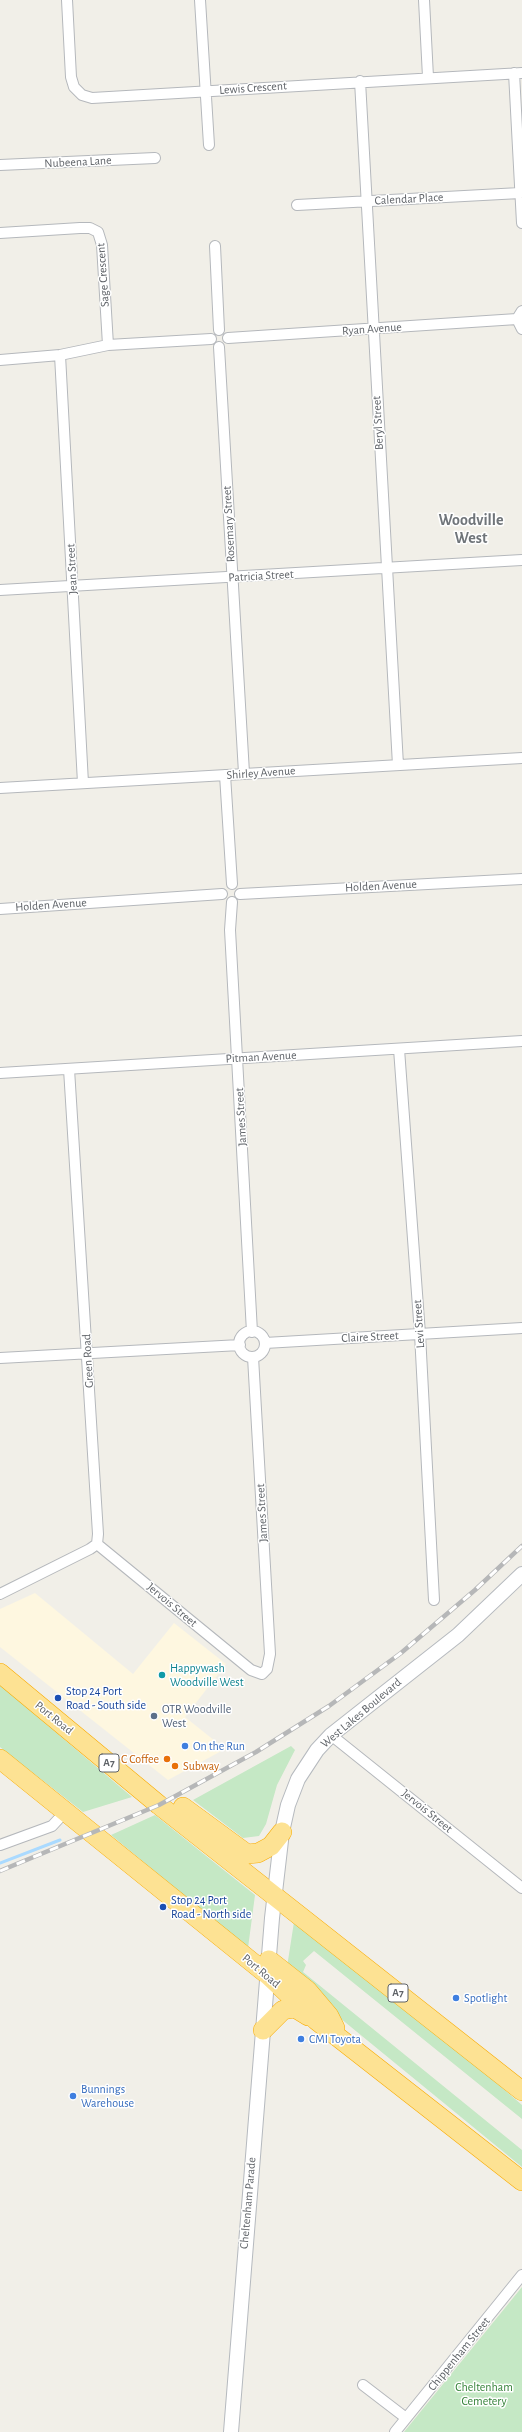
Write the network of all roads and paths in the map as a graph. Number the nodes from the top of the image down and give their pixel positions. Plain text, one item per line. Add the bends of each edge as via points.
1 (67, 0) edge
2 (200, 0) edge
3 (424, 0) edge
4 (518, 73) edge
5 (428, 77) junction
6 (360, 81) junction
7 (206, 91) junction
8 (209, 145) dead end
9 (155, 158) dead end
10 (0, 165) edge
11 (520, 193) junction
12 (367, 201) junction
13 (297, 205) dead end
14 (522, 223) edge
15 (0, 233) edge
16 (215, 246) dead end
17 (519, 315) edge
18 (374, 329) junction
19 (522, 329) edge
20 (218, 330) junction
21 (228, 338) junction
22 (211, 339) junction
23 (108, 345) junction
24 (219, 346) junction
25 (60, 355) junction
26 (0, 360) edge
27 (522, 560) edge
28 (387, 568) junction
29 (232, 577) junction
30 (72, 586) junction
31 (0, 590) edge
32 (522, 758) edge
33 (398, 765) junction
34 (244, 773) junction
35 (225, 775) junction
36 (83, 783) junction
37 (0, 788) edge
38 (522, 879) edge
39 (232, 884) junction
40 (222, 894) junction
41 (240, 894) junction
42 (232, 902) junction
43 (0, 908) edge
44 (522, 1041) edge
45 (399, 1050) junction
46 (237, 1058) junction
47 (69, 1068) junction
48 (0, 1073) edge
49 (522, 1328) edge
50 (252, 1332) junction
51 (420, 1334) junction
52 (265, 1343) junction
53 (240, 1345) junction
54 (88, 1353) junction
55 (254, 1357) junction
56 (0, 1358) edge
57 (97, 1544) junction
58 (522, 1574) edge
59 (0, 1594) edge
60 (434, 1600) dead end
61 (267, 1669) joint
62 (0, 1673) edge
63 (59, 1722) junction
64 (331, 1735) junction
65 (0, 1759) edge
66 (64, 1812) junction
67 (282, 1832) junction
68 (0, 1845) edge
69 (522, 1888) edge
70 (274, 1896) junction
71 (268, 1968) junction
72 (316, 2020) junction
73 (263, 2030) junction
74 (341, 2040) junction
75 (522, 2091) edge
76 (522, 2181) edge
77 (522, 2275) edge
78 (363, 2385) dead end
79 (406, 2418) junction
80 (231, 2432) edge
81 (395, 2432) edge

1 - 7 street, Lewis Crescent via 72,77 74,87 82,95 92,98
2 - 7 street
3 - 5 street
4 - 5 street, Lewis Crescent
4 - 11 street
5 - 6 street, Lewis Crescent
6 - 7 street, Lewis Crescent
6 - 12 street, Beryl Street
7 - 8 street
9 - 10 street, Nubeena Lane
11 - 12 street, Calendar Place
11 - 14 street
12 - 13 street, Calendar Place
12 - 18 street, Beryl Street
15 - 23 street, Sage Crescent via 80,228 90,228 98,232 102,245
16 - 20 street
17 - 18 street, Ryan Avenue
17 - 19 street
18 - 21 street, Ryan Avenue
18 - 28 street, Beryl Street
20 - 21 street via 224,331
20 - 22 street
21 - 24 street via 226,343
22 - 23 street
22 - 24 street
23 - 25 street
24 - 29 street, Rosemary Street
25 - 26 street
25 - 30 street, Jean Street
27 - 28 street, Patricia Street
28 - 29 street, Patricia Street
28 - 33 street, Beryl Street
29 - 30 street, Patricia Street
29 - 34 street, Rosemary Street
30 - 31 street, Patricia Street
30 - 36 street, Jean Street
32 - 33 street, Shirley Avenue
33 - 34 street, Shirley Avenue
34 - 35 street, Shirley Avenue
35 - 36 street, Shirley Avenue
35 - 39 street
36 - 37 street, Shirley Avenue
38 - 41 street, Holden Avenue
39 - 40 street via 225,887
39 - 41 street via 238,887
40 - 42 street via 225,900
40 - 43 street, Holden Avenue
41 - 42 street via 238,899
42 - 46 street, James Street via 230,930
44 - 45 street, Pitman Avenue
45 - 46 street, Pitman Avenue
45 - 51 street, Levi Street
46 - 47 street, Pitman Avenue
46 - 50 street, James Street
47 - 48 street, Pitman Avenue
47 - 54 street, Green Road
49 - 51 street, Claire Street
50 - 52 street via 259,1334
50 - 53 street via 244,1334
51 - 52 street, Claire Street
51 - 60 street, Levi Street
52 - 55 street via 263,1351
53 - 54 street
53 - 55 street via 243,1353
54 - 56 street
54 - 57 street, Green Road
55 - 61 street, James Street via 270,1654
57 - 59 street
57 - 61 street, Jervois Street via 251,1670 262,1674
58 - 64 main road, West Lakes Boulevard via 458,1635
62 - 63 highway, Port Road / A7
63 - 67 highway via 73,1719 171,1798 247,1854 258,1853 271,1846
63 - 70 highway, Port Road / A7
64 - 67 main road, West Lakes Boulevard via 317,1750 298,1779 288,1805
64 - 69 street, Jervois Street
65 - 66 highway, Port Road
66 - 68 street via 52,1826
66 - 71 highway, Port Road
67 - 70 main road, West Lakes Boulevard
70 - 71 main road, West Lakes Boulevard
70 - 75 highway, Port Road / A7
71 - 72 highway, Port Road
71 - 73 main road, Cheltenham Parade
71 - 74 highway via 307,1990 329,2016
72 - 73 highway via 295,2008 284,2010
72 - 74 highway, Port Road
73 - 80 main road, Cheltenham Parade
74 - 76 highway, Port Road
77 - 79 street, Chippenham Street
78 - 79 street
79 - 81 street, Chippenham Street

